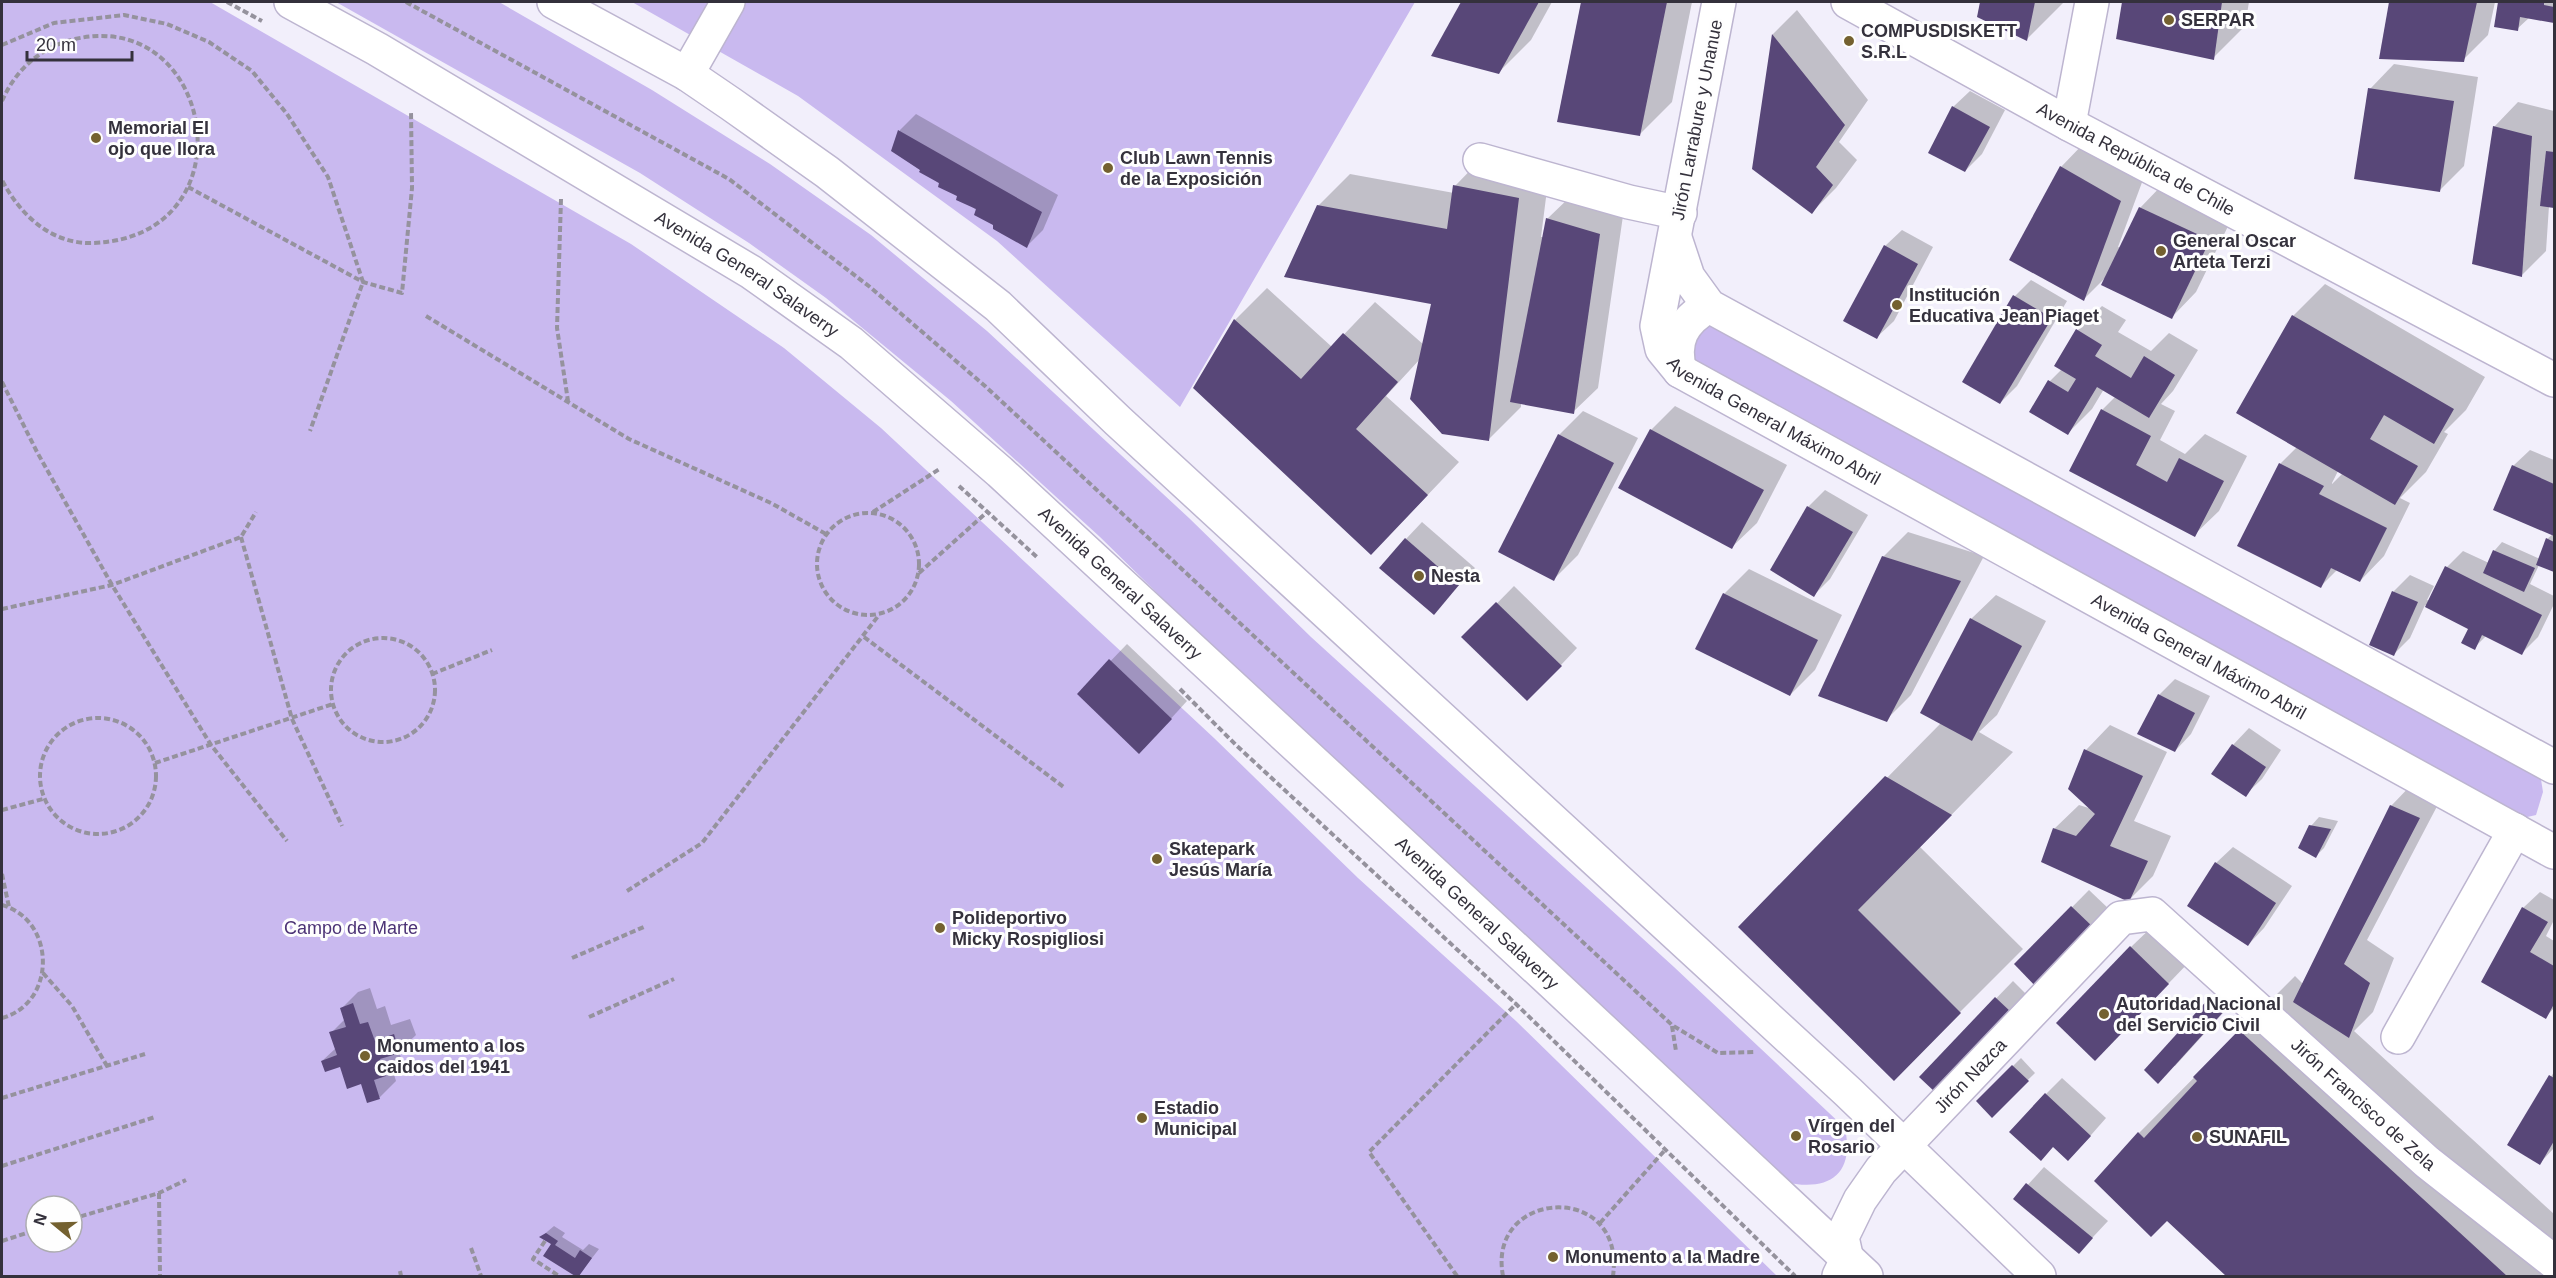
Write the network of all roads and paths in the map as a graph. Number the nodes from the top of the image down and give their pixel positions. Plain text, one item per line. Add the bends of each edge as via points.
1 (227, 2) edge
2 (291, 2) edge
3 (554, 2) edge
4 (728, 2) edge
5 (1719, 2) edge
6 (1848, 2) edge
7 (2092, 2) edge
8 (268, 24) dead end
9 (2, 45) edge
10 (687, 74) junction
11 (2, 101) edge
12 (410, 101) dead end
13 (2069, 124) junction
14 (1480, 160) dead end
15 (2, 180) edge
16 (188, 187) junction
17 (561, 190) dead end
18 (1677, 226) junction
19 (363, 282) junction
20 (1709, 306) junction
21 (426, 316) dead end
22 (1680, 371) junction
23 (2554, 380) edge
24 (2, 382) edge
25 (568, 402) junction
26 (310, 431) dead end
27 (933, 461) dead end
28 (941, 468) junction
29 (948, 476) dead end
30 (956, 483) dead end
31 (255, 512) dead end
32 (987, 512) junction
33 (873, 513) junction
34 (826, 534) junction
35 (241, 537) junction
36 (1040, 560) dead end
37 (919, 573) junction
38 (112, 585) junction
39 (2, 609) edge
40 (879, 615) junction
41 (864, 637) junction
42 (492, 650) dead end
43 (432, 674) junction
44 (1171, 680) dead end
45 (333, 704) junction
46 (292, 719) junction
47 (211, 745) junction
48 (155, 763) junction
49 (2554, 767) edge
50 (1065, 788) dead end
51 (43, 799) junction
52 (2, 810) edge
53 (342, 826) dead end
54 (2515, 830) junction
55 (287, 841) dead end
56 (2554, 851) edge
57 (2, 874) edge
58 (627, 891) dead end
59 (2, 905) edge
60 (10, 907) junction
61 (2152, 914) joint
62 (646, 926) dead end
63 (572, 958) dead end
64 (43, 972) junction
65 (1545, 976) junction
66 (675, 979) dead end
67 (1516, 1004) junction
68 (589, 1017) dead end
69 (2, 1018) edge
70 (1672, 1025) dead end
71 (2398, 1037) dead end
72 (1760, 1052) dead end
73 (145, 1054) dead end
74 (107, 1066) junction
75 (2, 1098) edge
76 (155, 1117) dead end
77 (1903, 1144) junction
78 (1665, 1150) junction
79 (2, 1166) edge
80 (186, 1180) dead end
81 (159, 1193) junction
82 (84, 1216) edge
83 (1600, 1223) junction
84 (24, 1234) edge
85 (2, 1241) edge
86 (545, 1241) dead end
87 (471, 1248) dead end
88 (2554, 1262) edge
89 (1850, 1271) edge
90 (160, 1276) edge
91 (481, 1276) edge
92 (559, 1276) edge
93 (1457, 1276) edge
94 (1503, 1276) edge
95 (1613, 1276) edge
96 (1795, 1276) edge
97 (2039, 1276) edge

1 - 8 path
2 - 65 street, Avenida General Salaverry via 751,272 850,343 1000,472
3 - 10 street
4 - 10 street
5 - 18 street, Jirón Larrabure y Unanue
6 - 13 street, Avenida República de Chile
7 - 13 street
9 - 19 path via 54,24 124,15 167,24 209,42 252,71 287,114 328,177
10 - 77 street via 827,172 998,306
11 - 16 path via 23,67 61,42 105,37 148,50 181,80 192,100 199,144
12 - 19 path via 412,188 402,293
13 - 23 street, Avenida República de Chile
14 - 18 street via 1629,202
15 - 16 path via 26,216 45,230 90,243 114,242 157,224
16 - 19 path
17 - 25 path via 557,327
18 - 20 street via 1688,277
18 - 22 street, Avenida General Máximo Abril via 1657,327 1662,349
19 - 26 path
20 - 22 street via 1684,325 1677,348
20 - 49 street
21 - 25 path
22 - 54 street, Avenida General Máximo Abril
24 - 38 path
25 - 34 path via 629,439 771,503
27 - 28 path
28 - 29 path
28 - 33 path
30 - 32 path
31 - 35 path
32 - 36 path
32 - 37 path
33 - 34 path via 855,514 839,521
33 - 37 path via 889,517 914,540
34 - 40 path via 818,550 816,568 820,585 844,611
35 - 38 path
35 - 46 path
37 - 40 path via 905,600
38 - 39 path
38 - 47 path
40 - 41 path
41 - 50 path
41 - 58 path via 702,843
42 - 43 path
43 - 45 path via 424,658 411,646 395,640 369,641 346,654 336,669
43 - 45 path via 435,690 425,722 398,741 365,740 340,719
44 - 67 path
45 - 46 path
46 - 47 path
46 - 53 path
47 - 48 path
47 - 55 path
48 - 51 path via 151,801 140,817 106,835 69,828 53,815
48 - 51 path via 147,744 135,730 118,720 80,720 62,729 49,743 41,761
51 - 52 path
54 - 56 street, Avenida General Máximo Abril
54 - 71 street
57 - 60 path
59 - 60 path
60 - 64 path via 26,918 38,934 44,953
61 - 77 street, Jirón Nazca via 2121,918
61 - 88 street, Jirón Francisco de Zela via 2427,1162
62 - 63 path
64 - 69 path via 36,991 24,1006
64 - 74 path via 72,1006
65 - 67 path
65 - 89 street, Avenida General Salaverry
66 - 68 path
67 - 78 path
67 - 93 path via 1369,1152
70 - 72 path via 1718,1053
73 - 74 path
74 - 75 path
76 - 79 path
77 - 89 street, Jirón Nazca via 1860,1200 1842,1237
77 - 97 street
78 - 83 path
78 - 96 path
80 - 81 path
81 - 82 path
81 - 90 path
83 - 94 path via 1580,1209 1555,1205 1532,1211 1513,1228 1502,1249
83 - 95 path via 1611,1241
84 - 85 path
86 - 92 path via 533,1259
87 - 91 path

